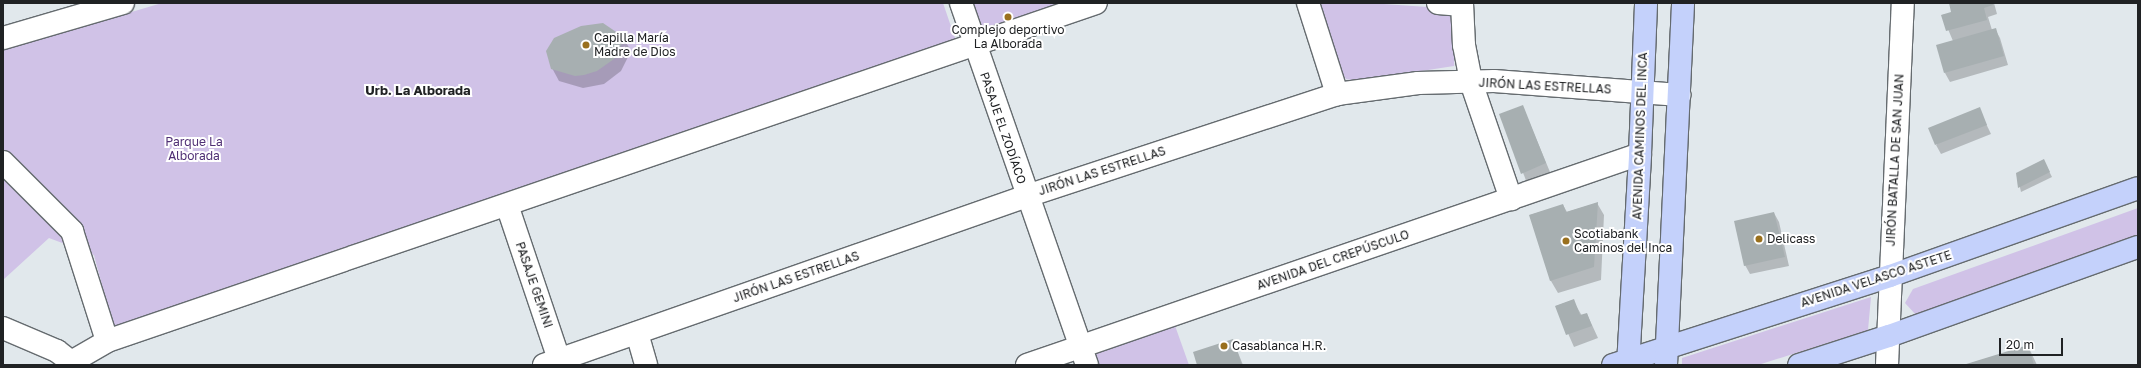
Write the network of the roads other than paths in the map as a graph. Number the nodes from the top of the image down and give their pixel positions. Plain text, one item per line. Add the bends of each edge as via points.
1 (124, 3) edge
2 (961, 3) edge
3 (1096, 3) edge
4 (1308, 3) edge
5 (1438, 3) edge
6 (1646, 3) edge
7 (1684, 3) edge
8 (1903, 3) edge
9 (1462, 4) edge
10 (3, 38) edge
11 (974, 44) junction
12 (1471, 82) junction
13 (1641, 91) junction
14 (1337, 94) junction
15 (1679, 95) junction
16 (1640, 154) junction
17 (3, 162) edge
18 (2138, 188) edge
19 (1027, 196) junction
20 (1511, 199) junction
21 (507, 205) junction
22 (2138, 247) edge
23 (1890, 276) junction
24 (4, 331) edge
25 (638, 333) junction
26 (1889, 336) junction
27 (107, 341) junction
28 (1667, 355) edge
29 (1084, 356) edge
30 (565, 362) edge
31 (74, 363) edge
32 (1623, 363) edge
33 (646, 365) edge
34 (1027, 365) edge
35 (1799, 365) edge
36 (1887, 365) edge

1 - 10 street
2 - 11 street, PASAJE EL ZODÍACO
3 - 11 street
4 - 14 street
5 - 9 street
6 - 13 main road, AVENIDA CAMINOS DEL INCA
7 - 15 main road
8 - 23 street, JIRÓN BATALLA DE SAN JUAN
9 - 12 street via 1464,45
11 - 19 street, PASAJE EL ZODÍACO
11 - 21 street
12 - 13 street, JIRÓN LAS ESTRELLAS via 1494,81
12 - 14 street, JIRÓN LAS ESTRELLAS via 1418,83
12 - 20 street
13 - 15 street, JIRÓN LAS ESTRELLAS
13 - 16 main road, AVENIDA CAMINOS DEL INCA
14 - 19 street, JIRÓN LAS ESTRELLAS
15 - 28 main road
16 - 20 street, AVENIDA DEL CREPÚSCULO
16 - 32 main road, AVENIDA CAMINOS DEL INCA
17 - 27 street via 72,231
18 - 23 main road, AVENIDA VELASCO ASTETE
19 - 25 street, JIRÓN LAS ESTRELLAS
19 - 29 street, PASAJE EL ZODÍACO
20 - 29 street, AVENIDA DEL CREPÚSCULO
21 - 27 street
21 - 30 street, PASAJE GEMINI
22 - 26 main road
23 - 26 street, JIRÓN BATALLA DE SAN JUAN
23 - 28 main road, AVENIDA VELASCO ASTETE
24 - 31 street via 56,351
25 - 30 street, JIRÓN LAS ESTRELLAS
25 - 33 street
26 - 35 main road
26 - 36 street, JIRÓN BATALLA DE SAN JUAN
27 - 31 street
28 - 32 main road, AVENIDA VELASCO ASTETE
29 - 34 street, AVENIDA DEL CREPÚSCULO

